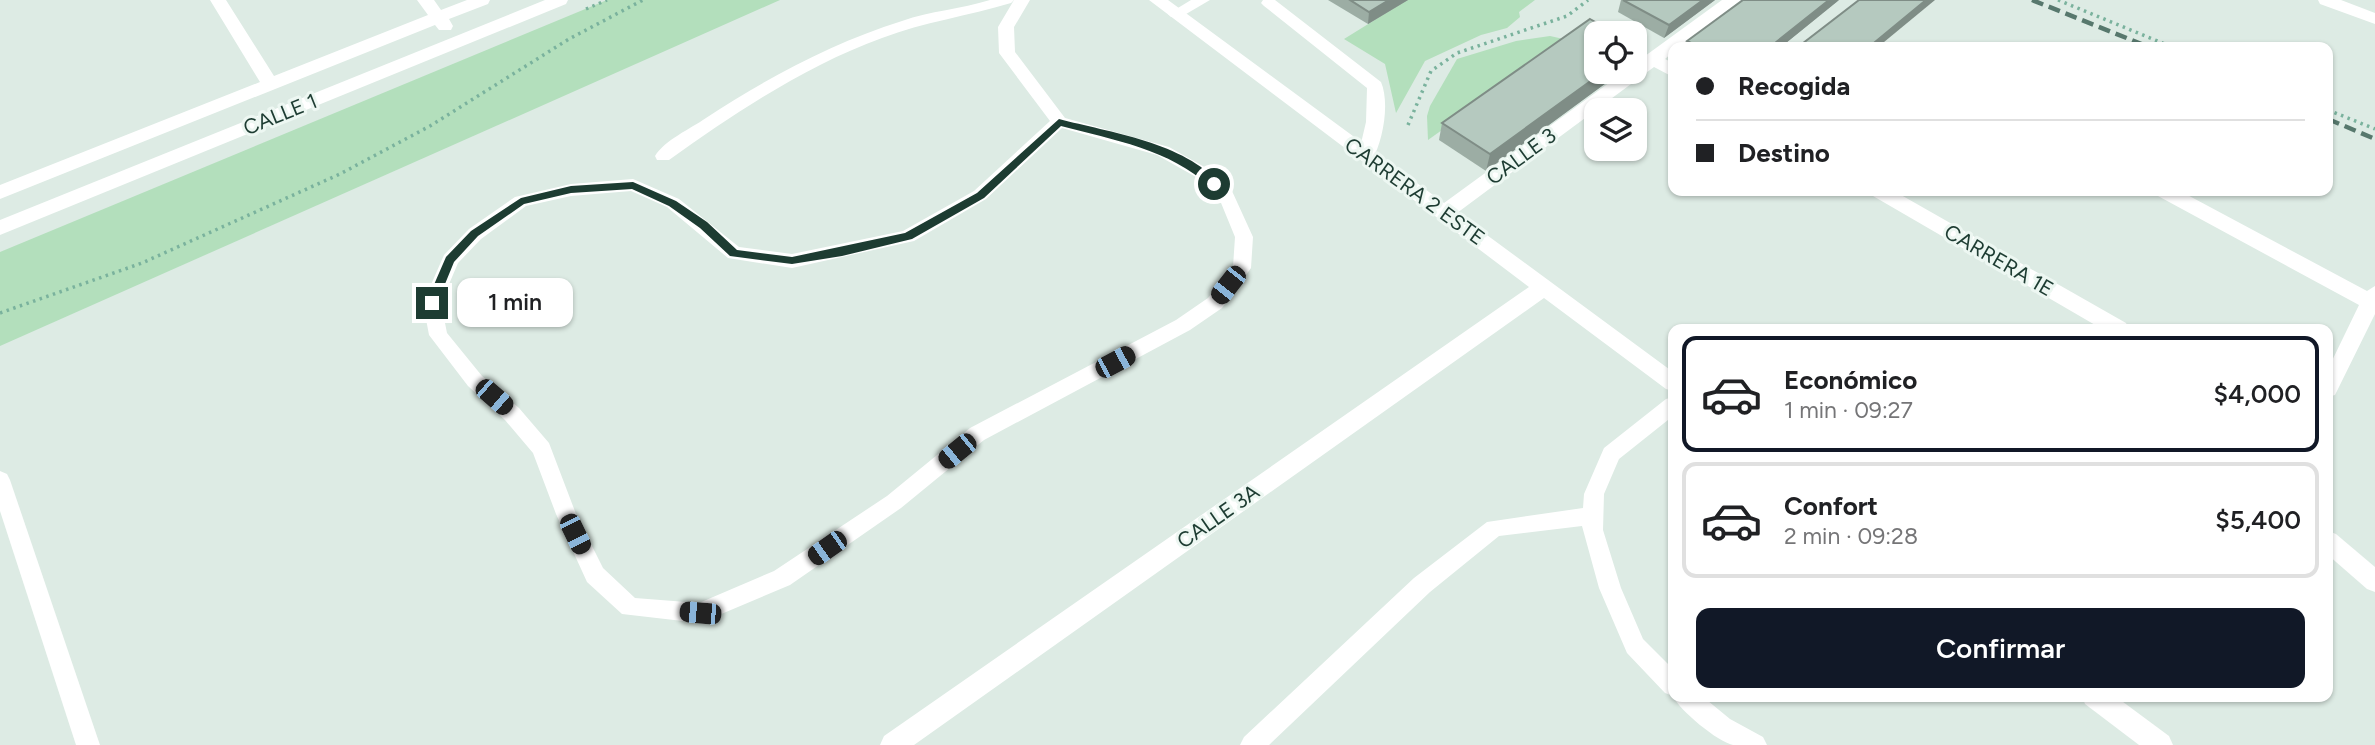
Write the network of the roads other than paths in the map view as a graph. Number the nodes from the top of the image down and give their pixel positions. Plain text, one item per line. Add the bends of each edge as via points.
1 (218, 0) edge
2 (425, 0) edge
3 (482, 0) edge
4 (560, 0) edge
5 (1006, 0) edge
6 (1022, 0) edge
7 (1157, 0) edge
8 (1202, 0) edge
9 (1733, 0) edge
10 (2326, 0) edge
11 (1269, 3) dead end
12 (1176, 14) junction
13 (439, 17) junction
14 (2375, 19) edge
15 (1676, 42) edge
16 (457, 43) junction
17 (1668, 48) edge
18 (1653, 59) junction
19 (1668, 68) edge
20 (271, 85) junction
21 (1059, 122) junction
22 (663, 156) dead end
23 (1366, 156) junction
24 (0, 192) edge
25 (1889, 196) edge
26 (2175, 196) edge
27 (1445, 212) junction
28 (0, 228) edge
29 (1544, 287) junction
30 (2373, 298) edge
31 (2110, 324) edge
32 (1668, 379) edge
33 (2333, 379) edge
34 (1668, 409) edge
35 (2, 492) edge
36 (1593, 516) junction
37 (2333, 545) edge
38 (2375, 582) edge
39 (1668, 680) edge
40 (1689, 702) edge
41 (2102, 702) edge
42 (1720, 736) edge
43 (88, 745) edge
44 (893, 745) edge
45 (1252, 745) edge
46 (1755, 745) edge
47 (2160, 745) edge

1 - 20 street
2 - 13 street
3 - 13 street, CALLE 1
4 - 16 street, CALLE 1
5 - 22 lane via 869,37 715,118
6 - 21 lane via 1006,27 1007,53
7 - 12 street, CARRERA 2 ESTE
8 - 12 lane
9 - 15 street, CALLE 3
10 - 14 street
11 - 23 lane via 1376,86 1374,134
12 - 23 street, CARRERA 2 ESTE
13 - 16 street
13 - 20 street, CALLE 1
16 - 28 street, CALLE 1
17 - 18 street, CALLE 3
18 - 19 street
18 - 27 street, CALLE 3
20 - 24 street, CALLE 1
21 - 21 lane via 1163,151 1202,173 1226,195 1244,237 1242,268 1215,303 1183,325 977,434 894,502 782,578 700,613 630,607 595,575 542,449 512,414 475,382 438,335 432,303 450,260 475,234 521,201 571,190 633,185 673,203 734,253 792,261 908,236 980,195
23 - 27 street, CARRERA 2 ESTE
25 - 31 street, CARRERA 1E
26 - 30 street
27 - 29 street, CARRERA 2 ESTE
29 - 32 street, CARRERA 2 ESTE
29 - 44 street, CALLE 3A
30 - 33 street
34 - 36 lane via 1611,454 1594,494
35 - 43 lane
36 - 39 lane via 1592,530 1610,588 1635,646
36 - 45 lane via 1494,528 1422,585
37 - 38 street
40 - 42 lane
41 - 47 street
42 - 46 lane

